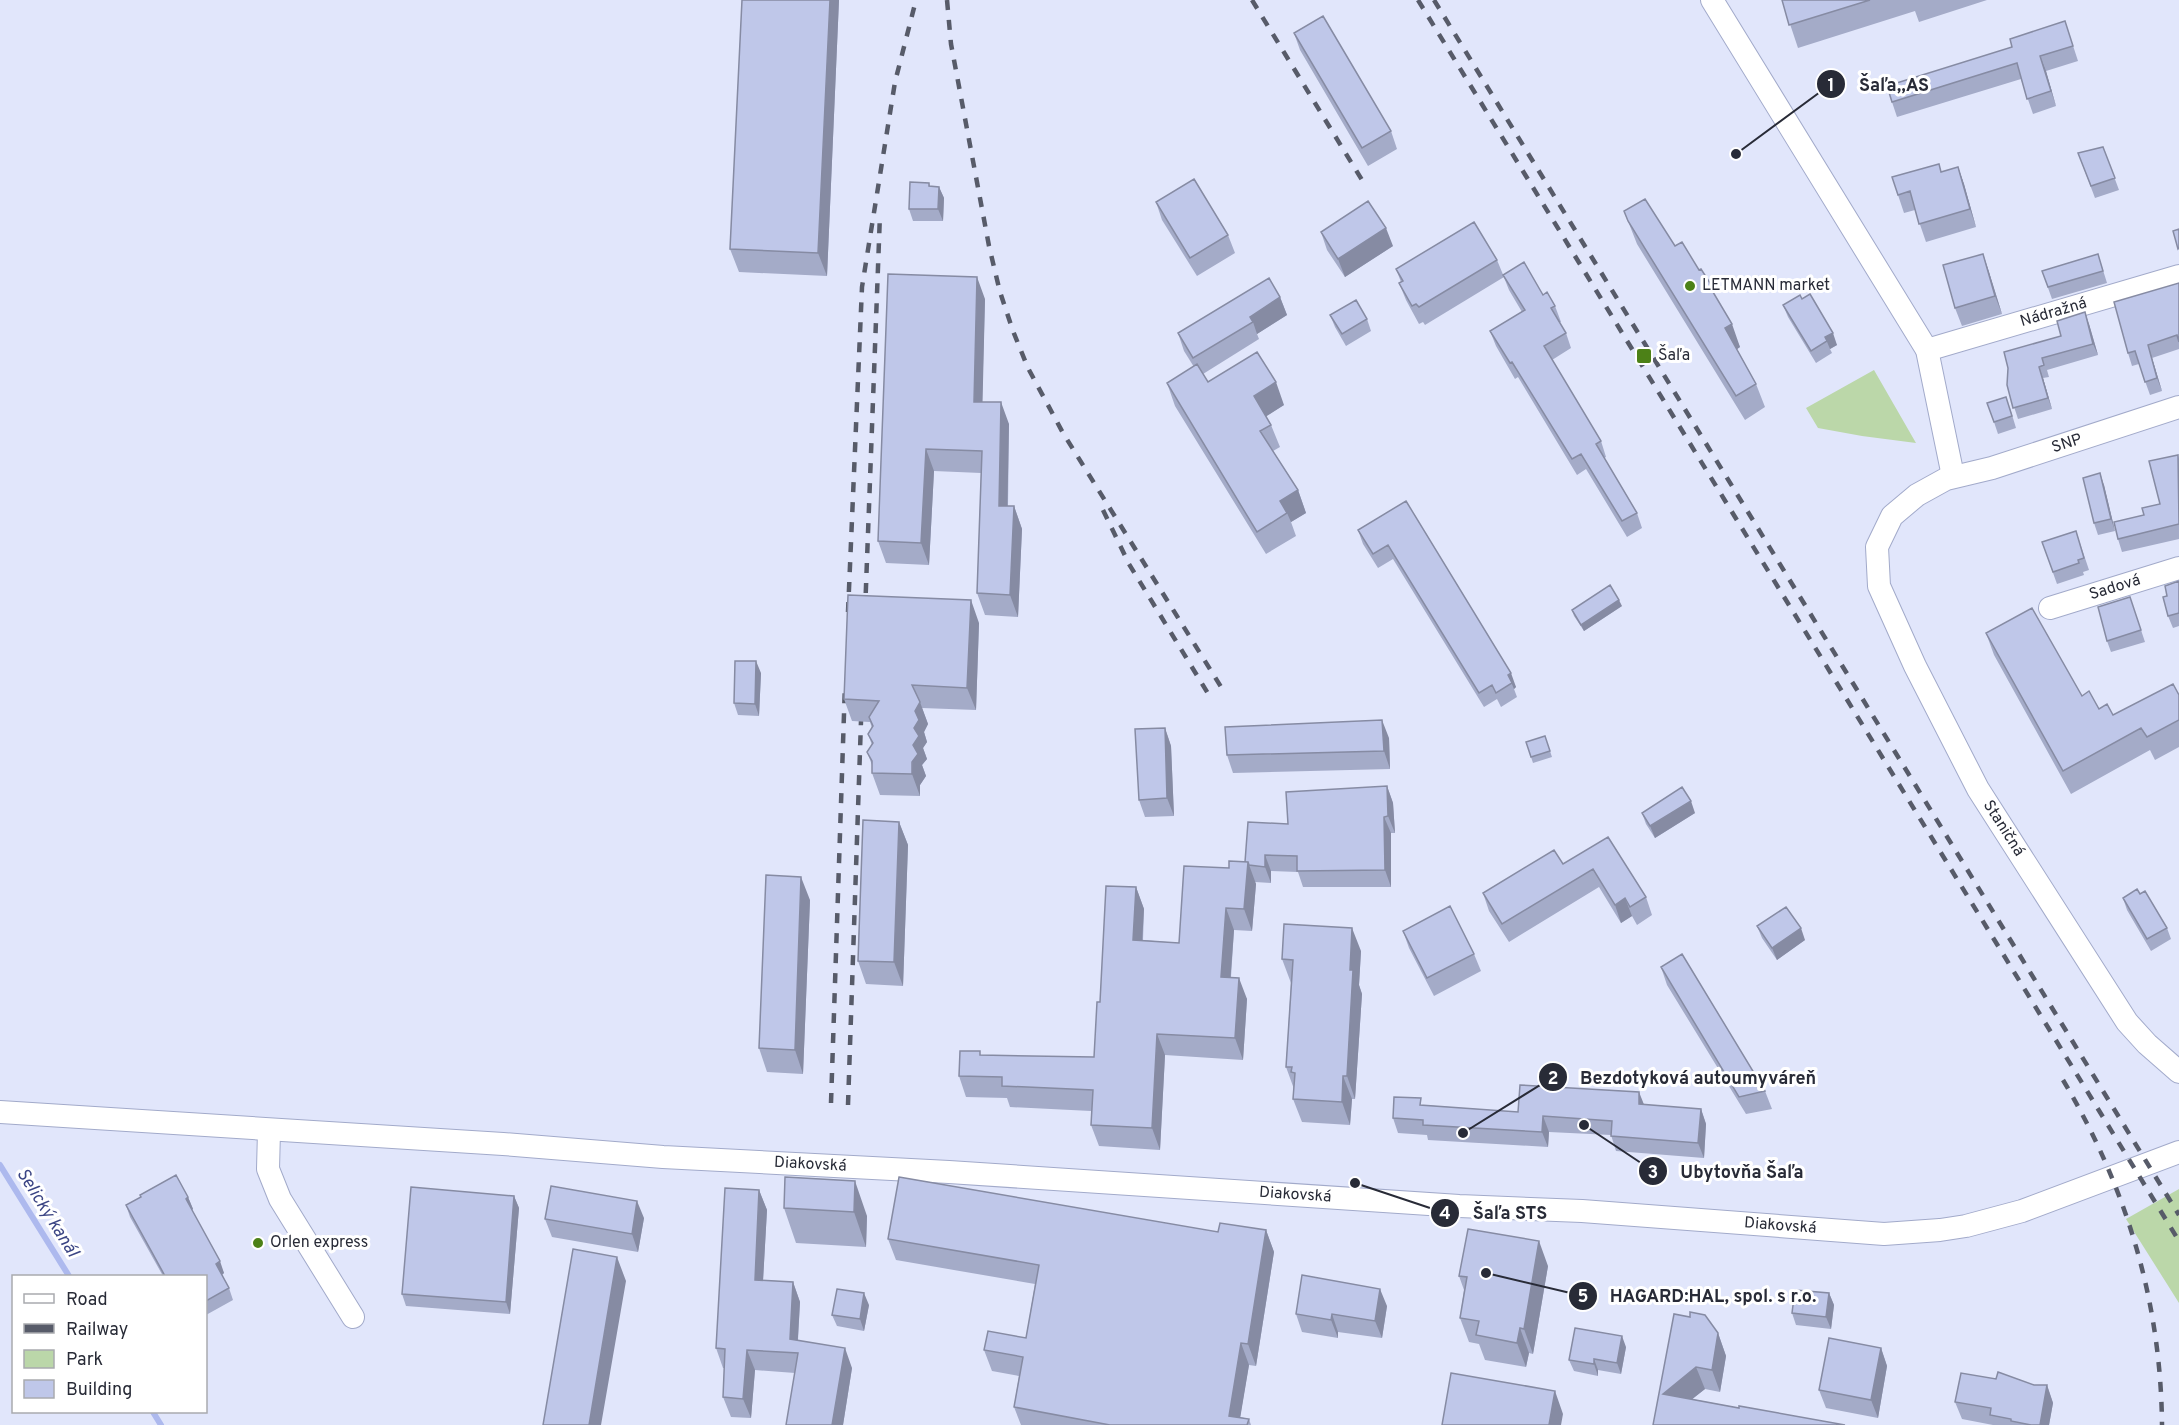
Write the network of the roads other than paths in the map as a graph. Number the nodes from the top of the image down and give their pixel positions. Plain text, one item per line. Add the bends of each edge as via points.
1 (1712, 0) edge
2 (2179, 276) edge
3 (1927, 350) junction
4 (2179, 407) edge
5 (1953, 476) junction
6 (1877, 558) joint
7 (2179, 568) edge
8 (2050, 608) dead end
9 (2179, 1072) edge
10 (0, 1112) edge
11 (269, 1131) junction
12 (2179, 1152) edge
13 (353, 1317) dead end

1 - 3 street
2 - 3 street, Nádražná
3 - 5 street
4 - 5 street, SNP via 1992,468
5 - 6 street, SNP via 1917,495 1892,516 1876,547
6 - 9 street, Staničná via 1879,586 1978,789 2127,1022
7 - 8 street, Sadová
10 - 11 street, Diakovská
11 - 12 street, Diakovská via 1582,1211 1884,1234 1940,1230 1992,1219 2054,1200
11 - 13 street via 268,1169 280,1199

